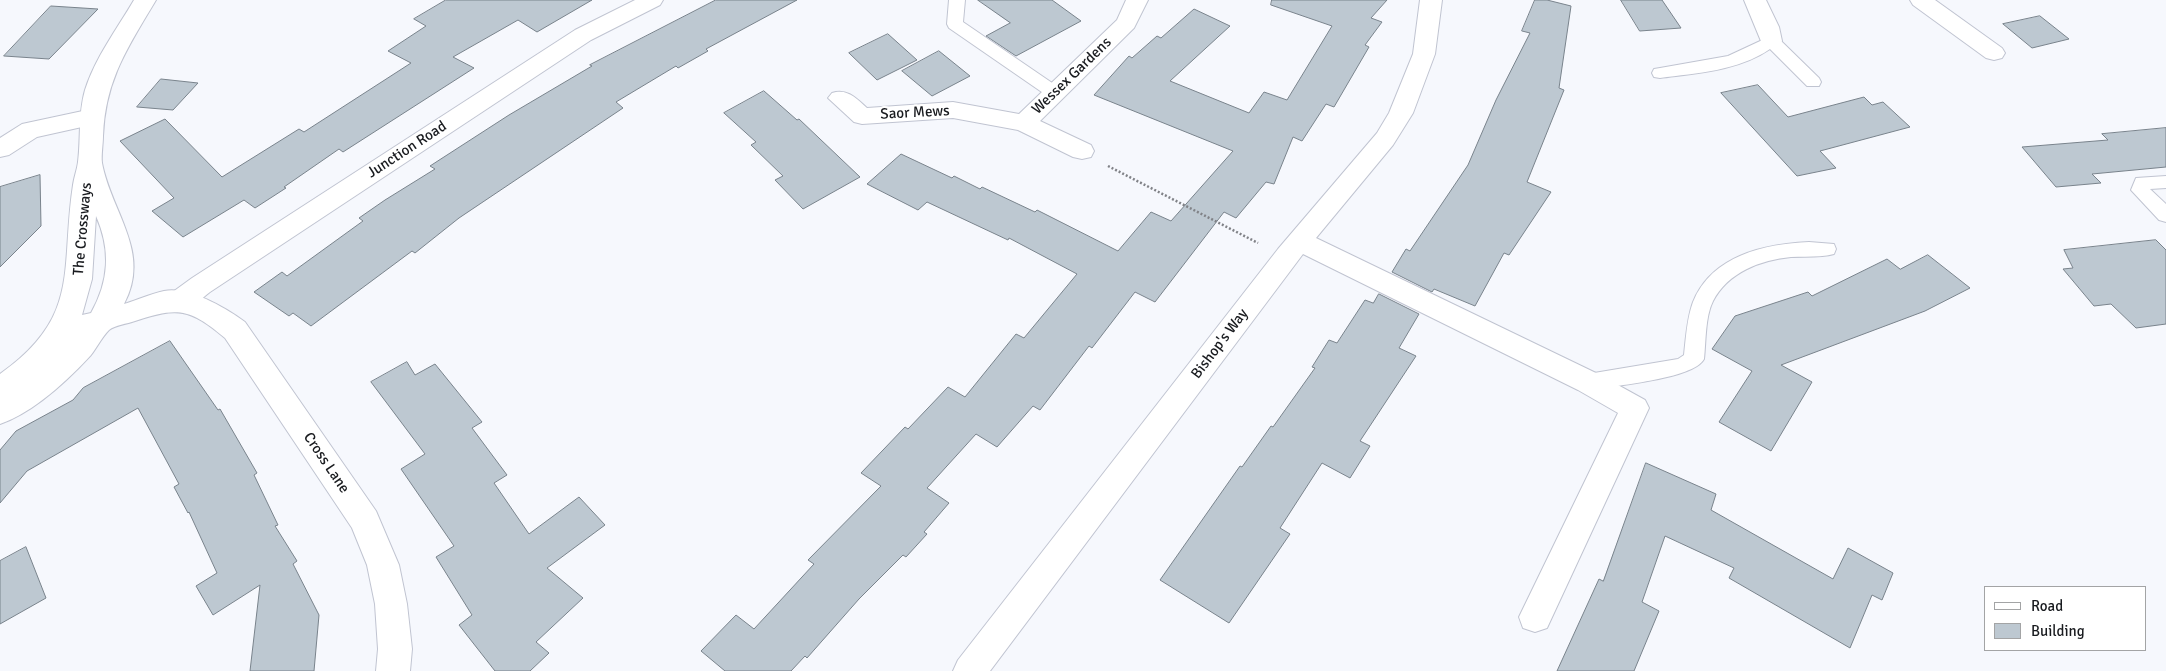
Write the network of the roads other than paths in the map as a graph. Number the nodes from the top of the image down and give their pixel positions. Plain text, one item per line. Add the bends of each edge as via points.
1 (145, 0) edge
2 (652, 0) edge
3 (957, 0) edge
4 (1137, 0) edge
5 (1431, 0) edge
6 (1755, 0) edge
7 (1921, 0) edge
8 (1771, 41) junction
9 (1994, 53) dead end
10 (1660, 73) dead end
11 (1813, 82) dead end
12 (1055, 93) junction
13 (840, 98) dead end
14 (92, 117) junction
15 (1024, 123) junction
16 (0, 149) edge
17 (1082, 151) road end
18 (90, 163) junction
19 (2166, 182) edge
20 (2166, 215) edge
21 (1293, 248) junction
22 (1827, 249) dead end
23 (114, 290) junction
24 (76, 294) junction
25 (172, 301) junction
26 (100, 322) junction
27 (62, 329) junction
28 (1588, 382) junction
29 (0, 389) edge
30 (0, 412) edge
31 (1535, 617) dead end
32 (393, 671) edge
33 (970, 671) edge

1 - 14 street, The Crossways via 111,57 97,90
2 - 25 street, Junction Road via 583,35
3 - 12 lane via 956,24
4 - 12 street, Wessex Gardens via 1126,23
5 - 21 street, Bishop's Way via 1424,54 1400,113 1385,140
6 - 8 street
7 - 9 street
8 - 10 lane via 1756,52 1731,62
8 - 11 lane
12 - 15 street, Wessex Gardens
13 - 15 street, Saor Mews via 862,116 953,110
14 - 16 street via 30,130
14 - 18 street, The Crossways
15 - 17 street, Wessex Gardens
18 - 23 street, The Crossways via 120,249 121,264
18 - 24 street, The Crossways via 85,184
19 - 20 lane via 2142,183 2140,190
21 - 28 street
21 - 33 street, Bishop's Way
22 - 28 lane via 1768,252 1741,261 1727,271 1704,299 1694,359 1682,366
23 - 24 street
23 - 25 street via 146,292
23 - 26 street, The Crossways
24 - 27 street
25 - 26 street, Junction Road
25 - 32 street, Cross Lane via 216,315 235,330 365,521 383,565 391,604 395,649
26 - 27 street, Junction Road
26 - 30 street via 84,345 57,372
27 - 29 street via 30,367
28 - 31 street via 1635,408

